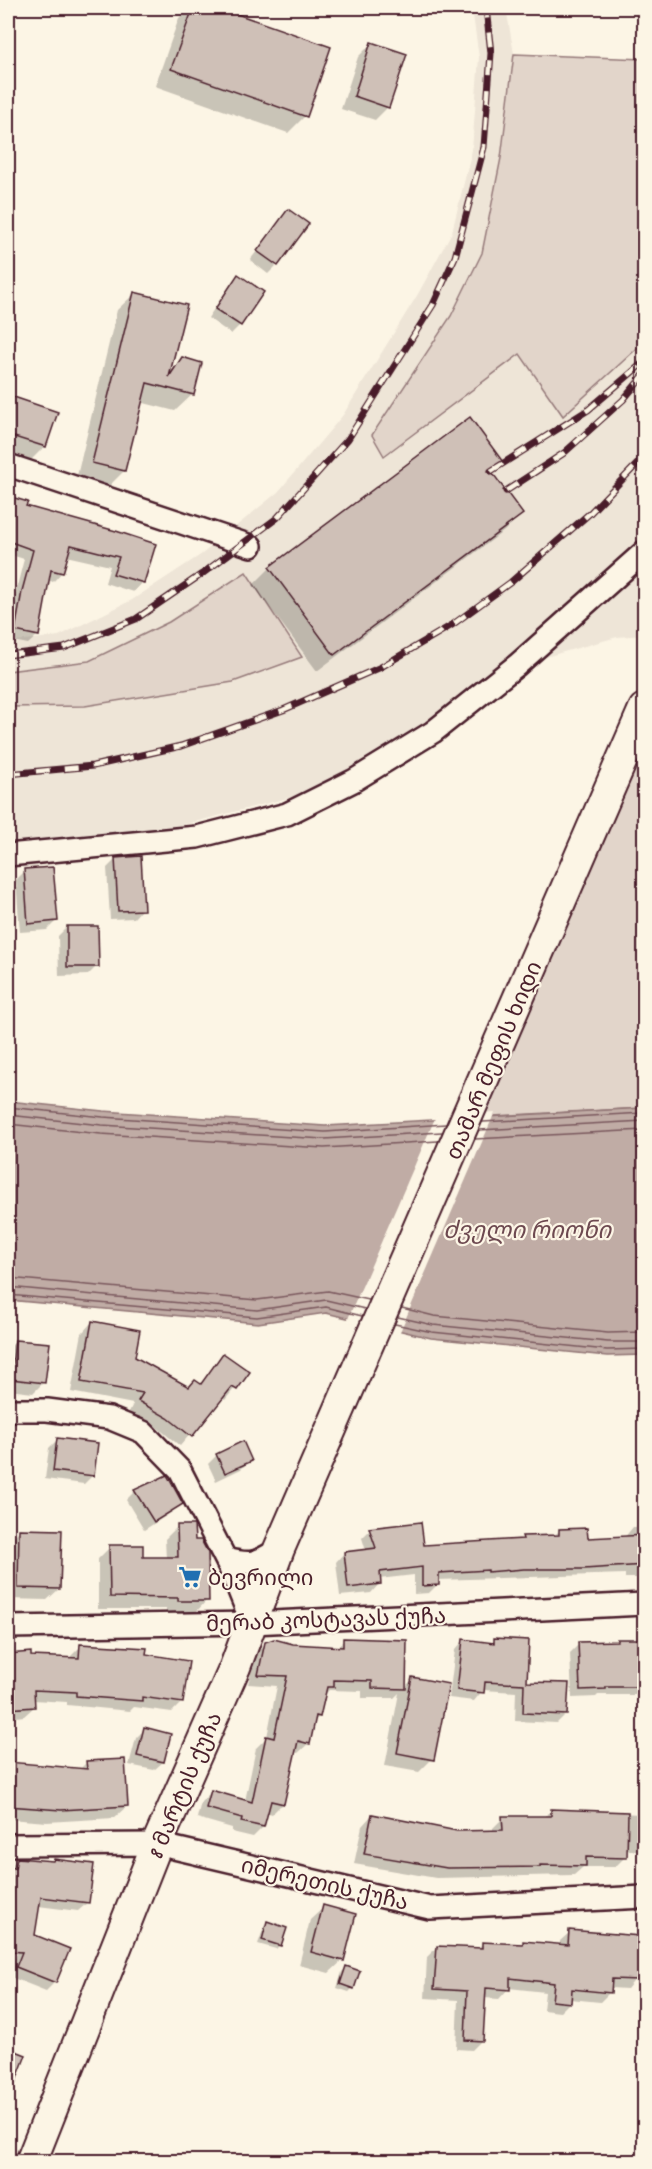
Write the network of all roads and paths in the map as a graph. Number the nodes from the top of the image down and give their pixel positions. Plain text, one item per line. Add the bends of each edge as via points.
1 (8, 465) edge
2 (251, 546) dead end
3 (645, 552) edge
4 (645, 709) edge
5 (8, 855) edge
6 (8, 1410) edge
7 (341, 1410) joint
8 (279, 1549) junction
9 (225, 1559) junction
10 (645, 1605) edge
11 (252, 1623) junction
12 (8, 1627) edge
13 (157, 1844) junction
14 (8, 1845) edge
15 (645, 1896) edge
16 (31, 2162) edge

1 - 2 street
3 - 5 street via 433,732 353,781 287,814 197,837
4 - 7 highway, თამარ მეფის ხიდი
6 - 9 street via 47,1410 109,1418 143,1432 180,1470
7 - 8 highway, 8 მარტის ქუჩა
8 - 9 street via 257,1562 244,1564
8 - 11 highway, 8 მარტის ქუჩა
9 - 11 street
10 - 11 street, მერაბ კოსტავას ქუჩა
11 - 12 street, მერაბ კოსტავას ქუჩა
11 - 13 highway, 8 მარტის ქუჩა
13 - 14 street, იმერეთის ქუჩა
13 - 15 street, იმერეთის ქუჩა via 430,1908
13 - 16 highway, 8 მარტის ქუჩა

